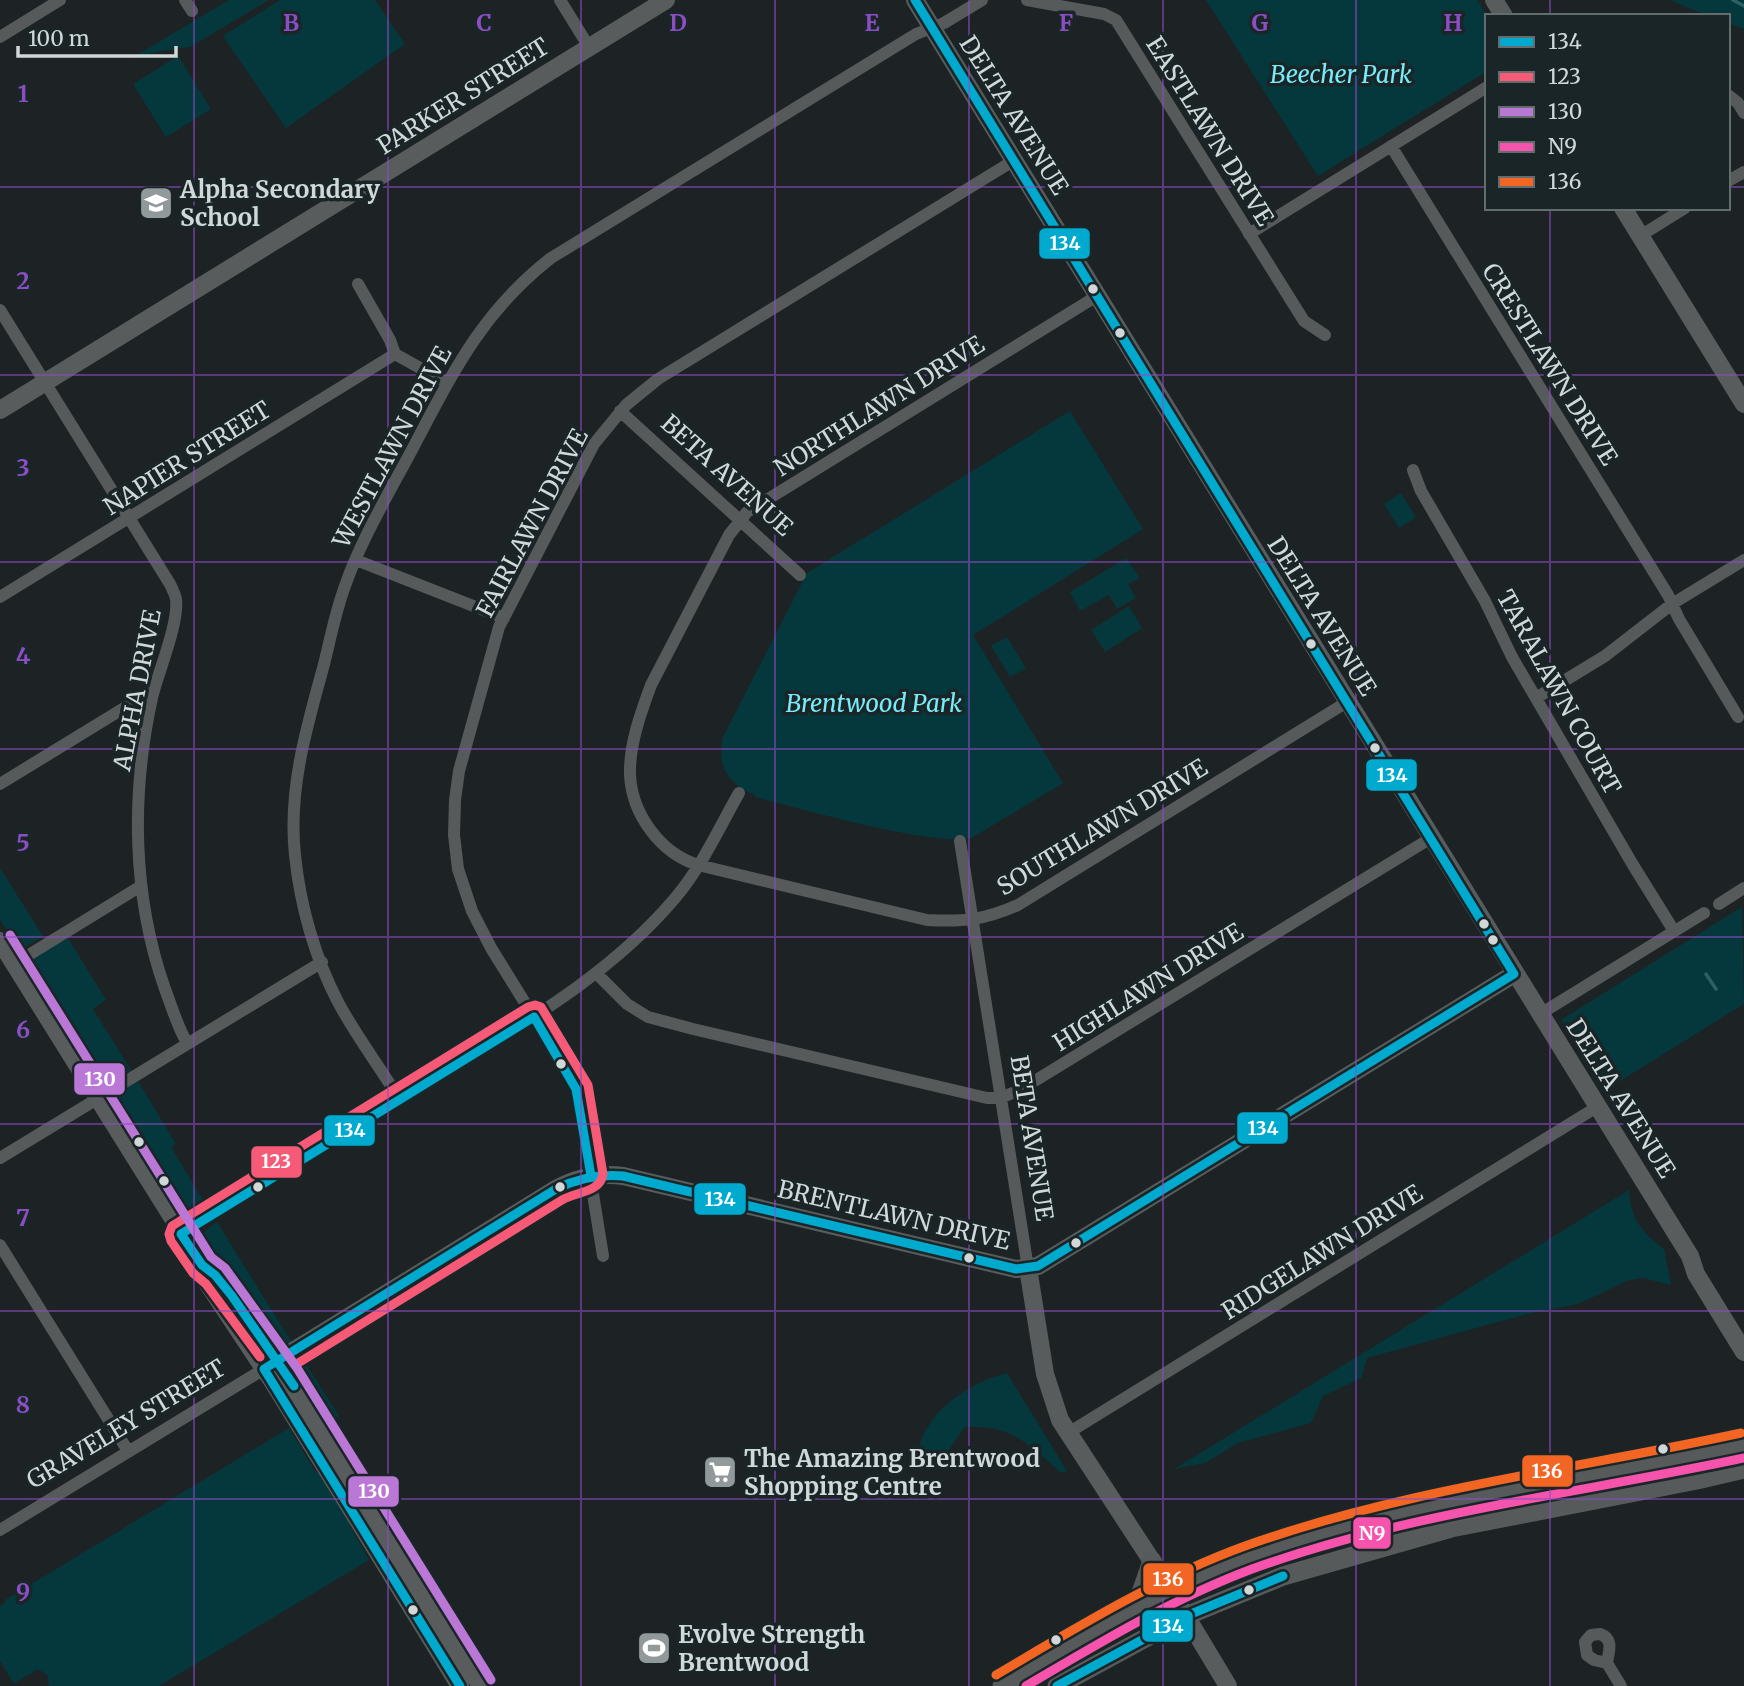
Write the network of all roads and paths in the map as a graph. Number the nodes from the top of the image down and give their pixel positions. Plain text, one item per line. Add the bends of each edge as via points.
1 (60, 0) edge
2 (560, 0) edge
3 (666, 0) edge
4 (915, 0) edge
5 (982, 0) edge
6 (1027, 0) edge
7 (932, 28) junction
8 (0, 37) edge
9 (589, 47) junction
10 (1485, 88) edge
11 (1730, 97) edge
12 (1744, 113) edge
13 (1391, 146) junction
14 (1013, 161) junction
15 (1624, 210) edge
16 (1682, 210) edge
17 (1249, 234) junction
18 (1640, 236) junction
19 (358, 284) dead end
20 (1097, 296) junction
21 (0, 310) edge
22 (1325, 335) dead end
23 (395, 354) junction
24 (45, 383) junction
25 (447, 383) junction
26 (1744, 404) edge
27 (0, 410) edge
28 (620, 411) junction
29 (1413, 470) dead end
30 (129, 517) junction
31 (739, 520) junction
32 (1744, 559) edge
33 (356, 560) junction
34 (800, 575) dead end
35 (0, 597) edge
36 (1672, 604) junction
37 (504, 618) junction
38 (152, 698) junction
39 (1536, 698) junction
40 (1347, 702) junction
41 (1738, 717) dead end
42 (0, 784) edge
43 (739, 793) dead end
44 (1431, 838) junction
45 (960, 841) dead end
46 (698, 865) junction
47 (141, 886) junction
48 (1744, 888) edge
49 (1718, 904) dead end
50 (1704, 913) dead end
51 (973, 920) junction
52 (1674, 932) junction
53 (0, 941) edge
54 (321, 962) junction
55 (14, 964) junction
56 (597, 974) junction
57 (1514, 974) junction
58 (1540, 1014) junction
59 (534, 1017) junction
60 (187, 1043) junction
61 (98, 1098) junction
62 (1000, 1098) junction
63 (400, 1100) junction
64 (1597, 1107) junction
65 (0, 1158) edge
66 (591, 1176) junction
67 (181, 1234) junction
68 (0, 1245) edge
69 (603, 1256) dead end
70 (1690, 1256) junction
71 (1028, 1268) junction
72 (1744, 1330) edge
73 (1744, 1352) edge
74 (271, 1365) junction
75 (1068, 1433) junction
76 (1744, 1445) edge
77 (128, 1451) junction
78 (1744, 1469) edge
79 (0, 1530) edge
80 (1152, 1561) junction
81 (1171, 1591) junction
82 (1135, 1610) junction
83 (1186, 1616) junction
84 (1607, 1663) dead end
85 (470, 1684) edge
86 (1002, 1686) edge
87 (1057, 1686) edge
88 (1228, 1686) edge
89 (1621, 1686) edge

1 - 8 street
2 - 9 street
3 - 9 street, PARKER STREET
4 - 7 street, DELTA AVENUE
5 - 7 street
6 - 17 street, EASTLAWN DRIVE via 1116,20
7 - 14 street, DELTA AVENUE
7 - 25 street, WESTLAWN DRIVE via 551,258 496,309
9 - 24 street, PARKER STREET
10 - 13 street
11 - 12 street
13 - 17 street
13 - 36 street, CRESTLAWN DRIVE
14 - 20 street, DELTA AVENUE
14 - 28 street, FAIRLAWN DRIVE via 658,379
15 - 18 street
16 - 18 street
17 - 22 street, EASTLAWN DRIVE via 1304,321
18 - 26 street
19 - 23 street
20 - 31 street, NORTHLAWN DRIVE
20 - 40 street, DELTA AVENUE
21 - 24 street, ALPHA DRIVE
23 - 25 street
23 - 30 street, NAPIER STREET
24 - 27 street, PARKER STREET
24 - 30 street, ALPHA DRIVE
25 - 33 street, WESTLAWN DRIVE
28 - 31 street, BETA AVENUE
28 - 37 street, FAIRLAWN DRIVE via 589,452
29 - 39 street, TARALAWN COURT via 1420,491
30 - 35 street, NAPIER STREET
30 - 38 street, ALPHA DRIVE via 176,599
31 - 34 street, BETA AVENUE
31 - 46 street, NORTHLAWN DRIVE via 651,685 633,746 630,774 641,814 668,849 681,860
32 - 36 street
33 - 37 street
33 - 54 street, WESTLAWN DRIVE via 304,736 295,797 298,876
36 - 39 street via 1605,656
36 - 41 street, CRESTLAWN DRIVE
37 - 59 street, FAIRLAWN DRIVE via 460,771 454,835 458,869 472,911
38 - 42 street via 124,708
38 - 47 street, ALPHA DRIVE via 140,765
39 - 52 street, TARALAWN COURT
40 - 44 street, DELTA AVENUE
40 - 51 street, SOUTHLAWN DRIVE via 1018,905
43 - 46 street
44 - 57 street, DELTA AVENUE
44 - 62 street, HIGHLAWN DRIVE via 1056,1069
45 - 51 street, BETA AVENUE
46 - 51 street, SOUTHLAWN DRIVE via 927,920
46 - 56 street via 675,898
47 - 55 street
47 - 60 street, ALPHA DRIVE via 155,960
48 - 49 street
50 - 52 street
51 - 62 street, BETA AVENUE
52 - 58 street
53 - 55 street
54 - 60 street
54 - 63 street, WESTLAWN DRIVE via 343,1010
55 - 61 street
56 - 59 street
56 - 62 street via 627,1004 648,1017
57 - 58 street, DELTA AVENUE
57 - 71 street, BRENTLAWN DRIVE via 1044,1263
58 - 64 street, DELTA AVENUE
59 - 63 street
59 - 66 street, FAIRLAWN DRIVE via 576,1089
60 - 61 street
61 - 65 street
61 - 67 street
62 - 71 street, BETA AVENUE
63 - 67 street
64 - 70 street, DELTA AVENUE
64 - 75 street, RIDGELAWN DRIVE
66 - 69 street, FAIRLAWN DRIVE
66 - 71 street, BRENTLAWN DRIVE via 623,1176 1016,1269
66 - 74 street, BRENTLAWN DRIVE via 556,1189
67 - 74 street via 202,1265 215,1275
68 - 77 street
70 - 72 street, DELTA AVENUE via 1705,1269
70 - 73 street, DELTA AVENUE via 1696,1274
71 - 75 street, BETA AVENUE via 1045,1374
74 - 77 street, GRAVELEY STREET
74 - 85 street via 321,1427
75 - 80 street, BETA AVENUE
76 - 81 main road via 1353,1525 1250,1558
77 - 79 street, GRAVELEY STREET
78 - 83 main road via 1451,1528 1283,1576
80 - 81 street, BETA AVENUE
80 - 82 main road
81 - 82 main road
81 - 83 street, BETA AVENUE
82 - 86 main road
83 - 87 main road
83 - 88 street, BETA AVENUE
84 - 89 street

